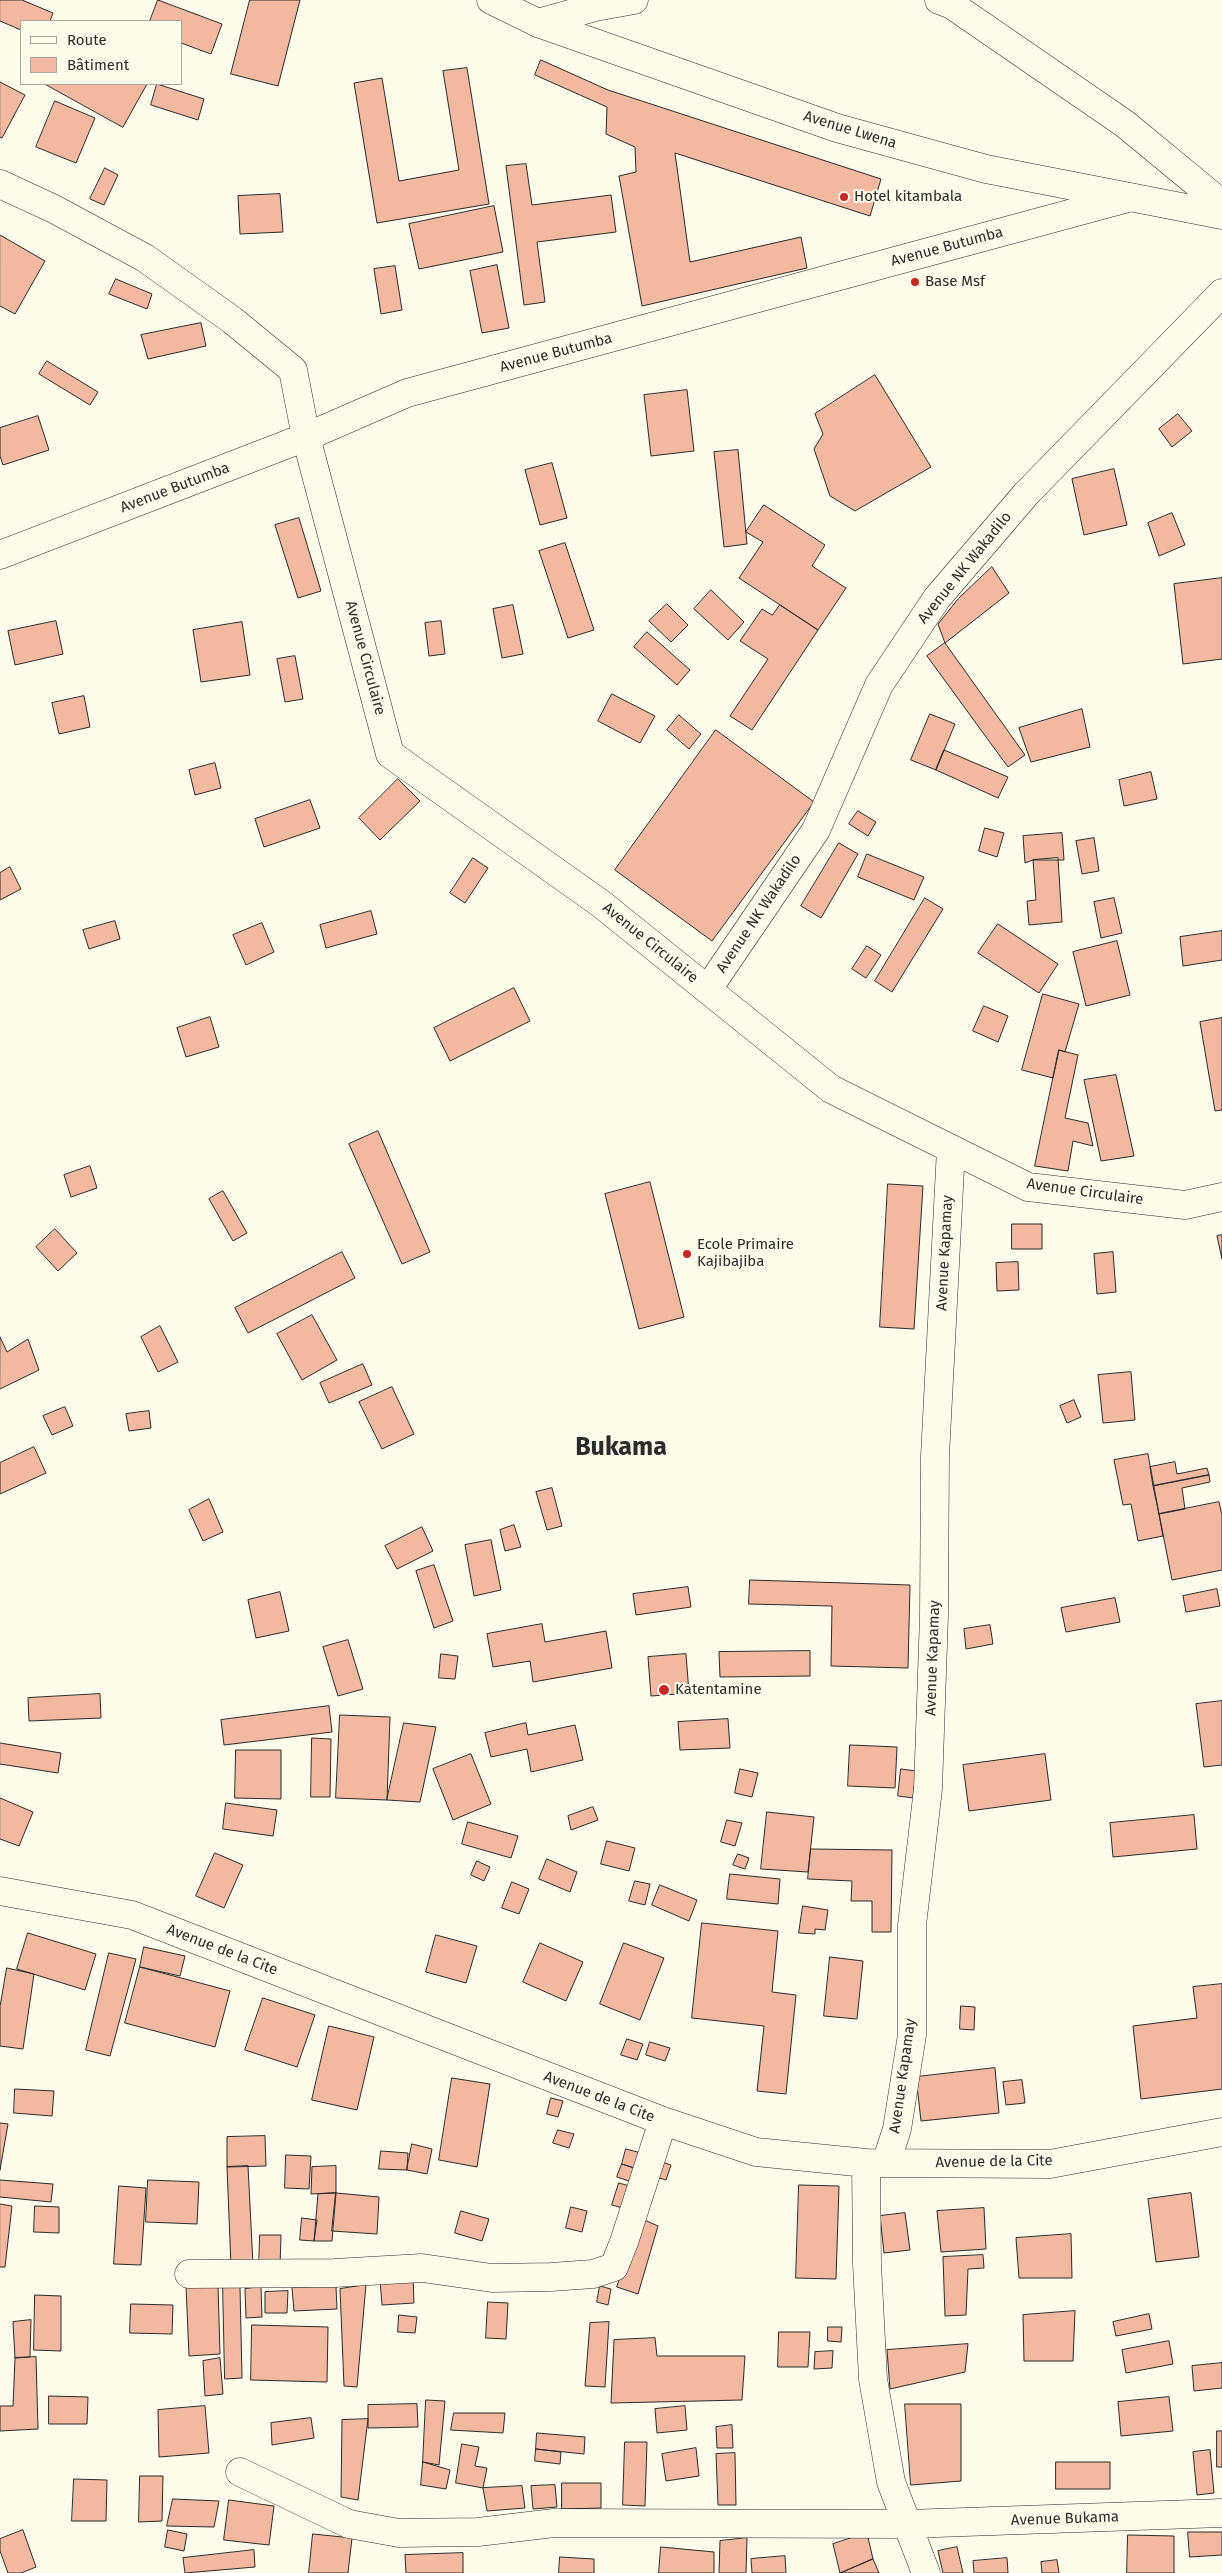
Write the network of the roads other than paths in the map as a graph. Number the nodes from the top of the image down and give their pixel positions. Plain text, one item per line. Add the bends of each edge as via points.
1 (491, 0) edge
2 (634, 0) edge
3 (939, 0) edge
4 (538, 23) junction
5 (0, 184) edge
6 (1128, 198) junction
7 (1222, 204) edge
8 (1222, 215) edge
9 (1222, 293) edge
10 (306, 437) junction
11 (0, 555) edge
12 (708, 990) junction
13 (951, 1149) junction
14 (1222, 1197) edge
15 (0, 1891) edge
16 (663, 2122) junction
17 (1222, 2132) edge
18 (876, 2163) junction
19 (189, 2274) dead end
20 (240, 2472) dead end
21 (1222, 2514) edge
22 (908, 2524) junction
23 (926, 2573) edge

1 - 4 street, Avenue Lwena
2 - 4 street via 595,6
3 - 7 street via 960,10 1125,124
4 - 6 street, Avenue Lwena via 837,128 986,169
5 - 10 street, Avenue Circulaire via 145,258 232,320 293,370
6 - 8 street, Avenue Lwena
6 - 10 street, Avenue Butumba via 407,394
9 - 12 street, Avenue NK Wakadilo via 1026,494 937,598 879,685 816,830
10 - 11 street, Avenue Butumba
10 - 12 street, Avenue Circulaire via 390,754 600,903
12 - 13 street, Avenue Circulaire via 831,1089
13 - 14 street, Avenue Circulaire via 1028,1188 1185,1204
13 - 18 street, Avenue Kapamay via 935,1456 928,1789 912,1925 912,2034 898,2129
15 - 16 street, Avenue de la Cite via 132,1915
16 - 18 street, Avenue de la Cite via 756,2152
16 - 19 street via 614,2268 593,2274 492,2278 422,2268 334,2273
17 - 18 street, Avenue de la Cite via 1050,2164
18 - 22 street via 867,2264 873,2379 890,2482
20 - 22 street, Avenue Bukama via 349,2524 399,2533 478,2532 554,2523
21 - 22 street, Avenue Bukama
22 - 23 street

